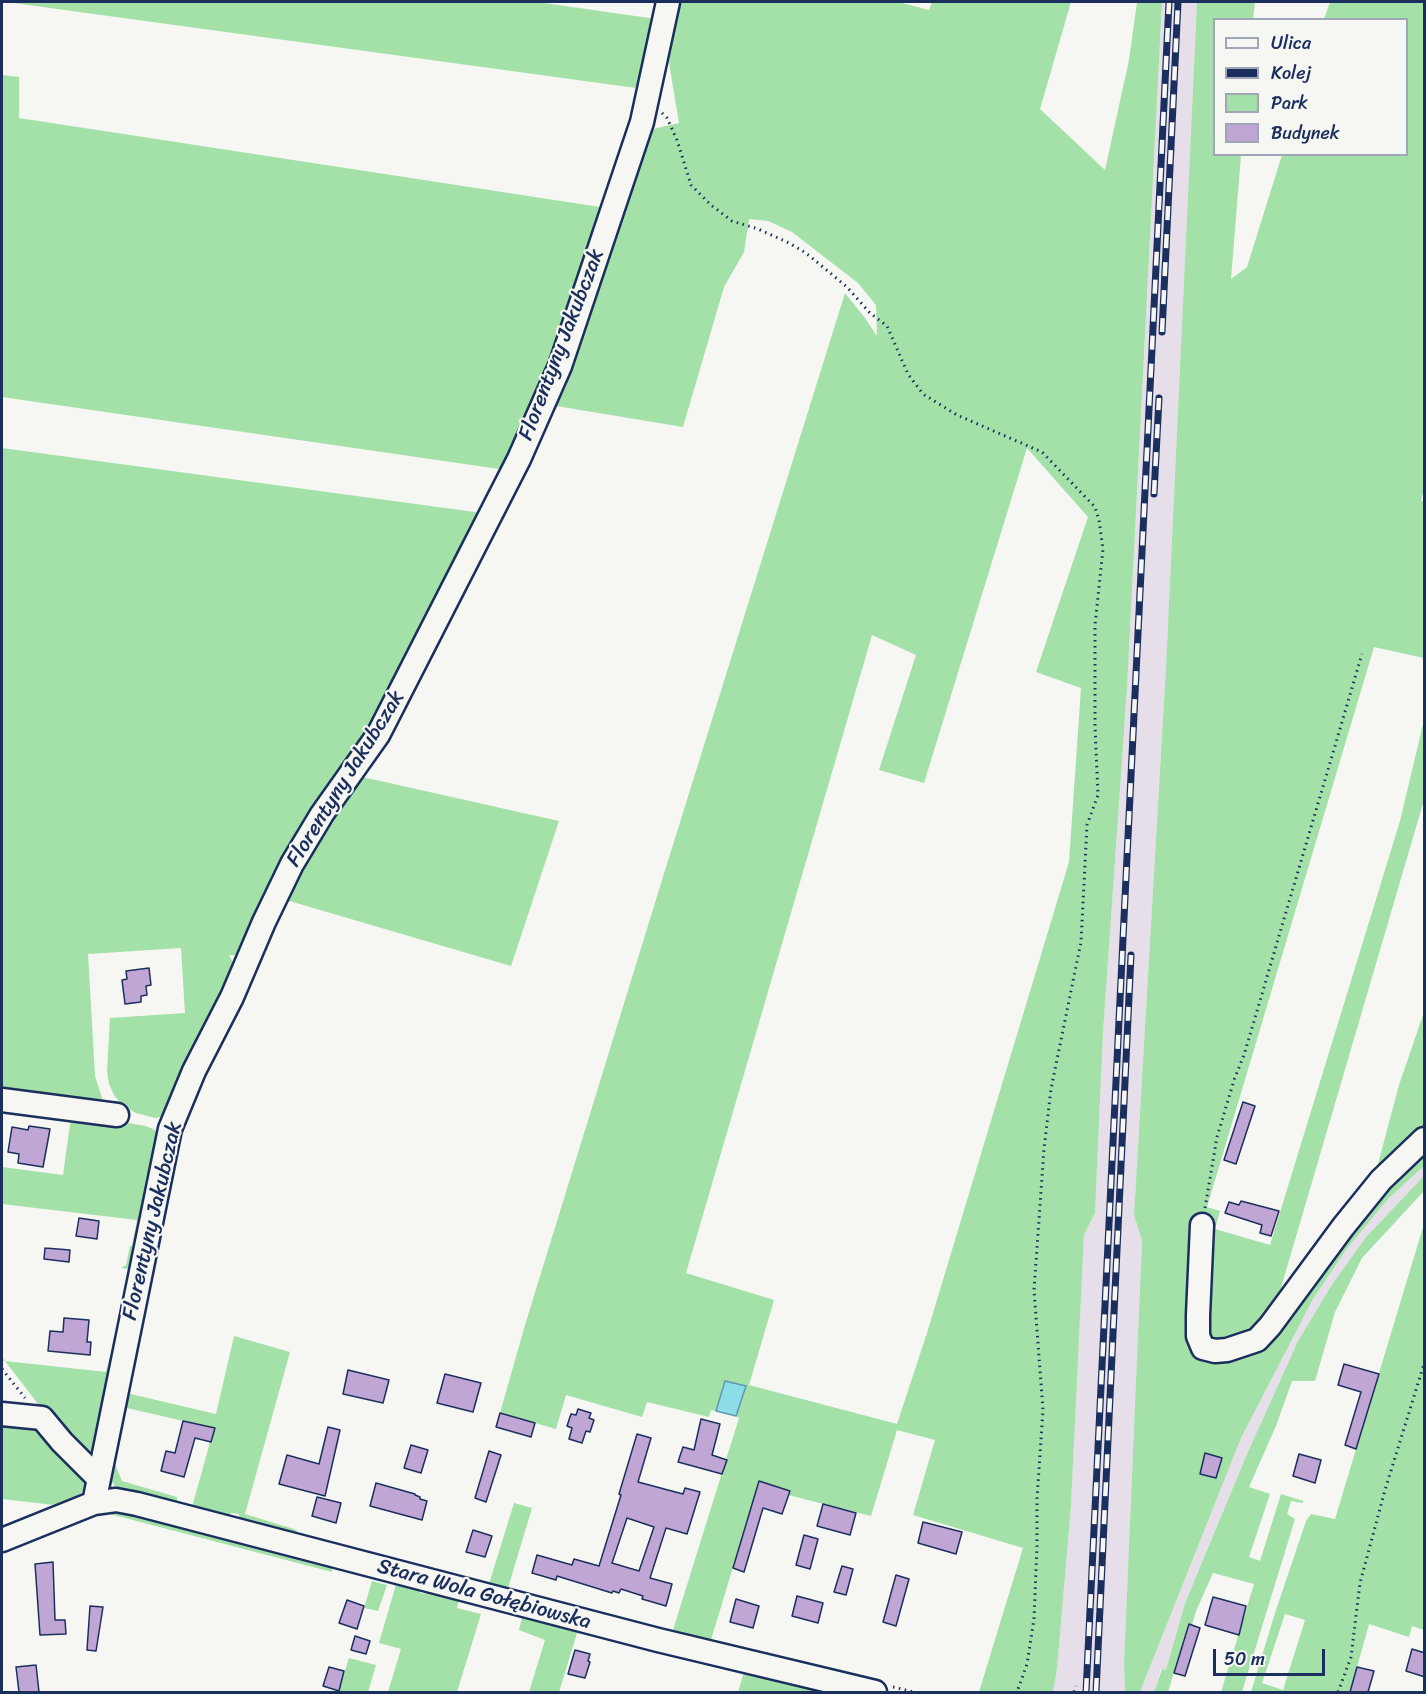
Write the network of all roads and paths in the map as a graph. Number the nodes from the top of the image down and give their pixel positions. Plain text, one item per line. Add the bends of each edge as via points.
1 (668, 2) edge
2 (647, 101) junction
3 (1362, 654) dead end
4 (2, 1100) edge
5 (117, 1115) dead end
6 (1425, 1139) edge
7 (1202, 1225) joint
8 (1425, 1364) edge
9 (2, 1369) edge
10 (2, 1414) edge
11 (42, 1418) junction
12 (98, 1478) junction
13 (94, 1503) junction
14 (2, 1540) edge
15 (1076, 1686) dead end
16 (875, 1692) edge
17 (1017, 1692) edge
18 (1074, 1692) edge
19 (1338, 1692) edge

1 - 2 street, Florentyny Jakubczak
2 - 12 street, Florentyny Jakubczak via 560,366 519,459 378,735 292,864 170,1129
2 - 17 path via 667,118 691,185 711,205 732,221 806,253 887,326 908,374 923,394 957,415 1042,452 1095,507 1099,520 1103,549 1095,625 1098,795 1087,825 1081,942 1051,1089 1044,1149 1034,1290 1043,1410 1034,1619 1027,1664
3 - 7 path via 1244,1055 1216,1137
4 - 5 street
6 - 7 street via 1381,1180 1257,1340 1227,1350 1203,1348 1198,1336
8 - 19 path via 1360,1583 1351,1657
9 - 11 path
10 - 11 street
11 - 12 street
12 - 13 street, Florentyny Jakubczak
13 - 14 street, Stara Wola Gołębiowska
13 - 16 street, Stara Wola Gołębiowska via 116,1500 137,1504
15 - 18 path

